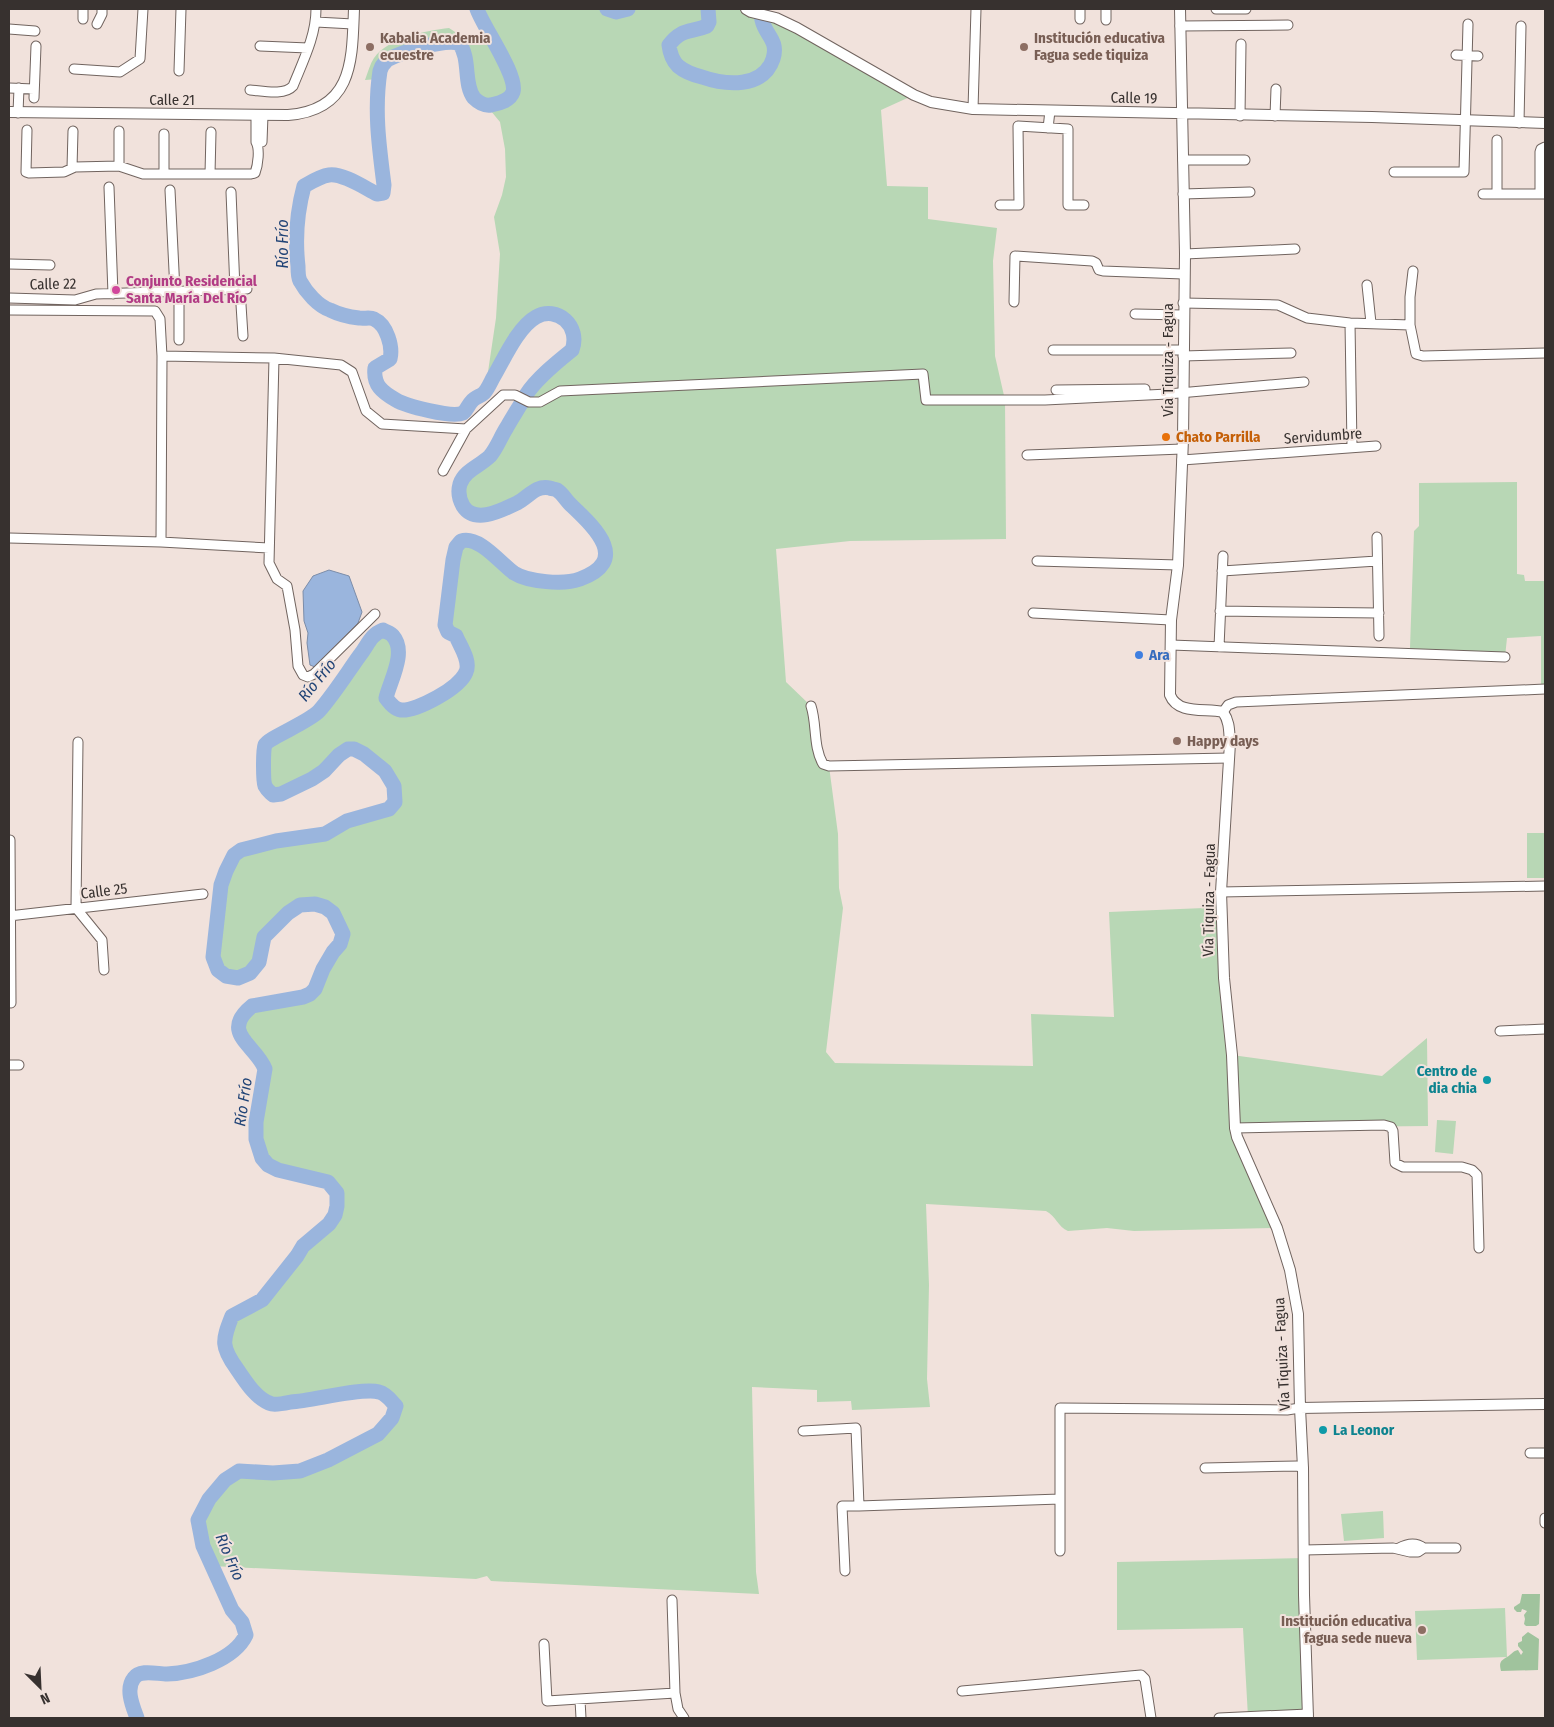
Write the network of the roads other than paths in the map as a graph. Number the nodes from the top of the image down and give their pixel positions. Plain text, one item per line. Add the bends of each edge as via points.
1 (83, 9) edge
2 (102, 9) edge
3 (143, 9) edge
4 (181, 9) edge
5 (316, 9) edge
6 (354, 9) edge
7 (976, 9) edge
8 (1080, 9) edge
9 (1106, 9) edge
10 (1180, 9) edge
11 (1216, 9) edge
12 (1246, 9) edge
13 (749, 10) edge
14 (83, 19) dead end
15 (1080, 19) dead end
16 (1106, 20) dead end
17 (316, 22) junction
18 (97, 24) dead end
19 (353, 24) junction
20 (1468, 24) dead end
21 (1288, 25) dead end
22 (1180, 26) junction
23 (1521, 26) dead end
24 (9, 29) edge
25 (35, 31) dead end
26 (1241, 44) dead end
27 (36, 46) dead end
28 (260, 46) dead end
29 (308, 48) junction
30 (1456, 55) dead end
31 (1468, 56) junction
32 (1478, 56) dead end
33 (74, 69) dead end
34 (179, 70) dead end
35 (9, 88) edge
36 (19, 88) junction
37 (1276, 89) dead end
38 (250, 90) dead end
39 (973, 109) junction
40 (1050, 111) junction
41 (13, 112) edge
42 (260, 115) junction
43 (1182, 115) junction
44 (1240, 116) junction
45 (1275, 116) junction
46 (1466, 121) junction
47 (1518, 123) junction
48 (1545, 123) edge
49 (1048, 128) junction
50 (27, 130) dead end
51 (73, 131) dead end
52 (119, 131) dead end
53 (211, 132) dead end
54 (164, 134) dead end
55 (1497, 140) dead end
56 (1545, 147) edge
57 (1182, 160) junction
58 (1245, 160) dead end
59 (119, 166) junction
60 (72, 168) junction
61 (1394, 172) dead end
62 (164, 174) junction
63 (210, 174) junction
64 (109, 187) dead end
65 (170, 190) dead end
66 (231, 192) dead end
67 (1250, 192) dead end
68 (1183, 194) junction
69 (1483, 194) dead end
70 (1497, 194) junction
71 (1543, 194) edge
72 (1000, 205) dead end
73 (1084, 205) dead end
74 (1295, 249) dead end
75 (1184, 254) junction
76 (9, 264) edge
77 (50, 265) dead end
78 (1413, 271) dead end
79 (1183, 274) junction
80 (1367, 286) dead end
81 (241, 289) junction
82 (177, 291) junction
83 (113, 294) junction
84 (9, 298) edge
85 (1014, 302) dead end
86 (1183, 303) junction
87 (9, 310) edge
88 (1135, 314) dead end
89 (1183, 315) junction
90 (1350, 323) junction
91 (1371, 324) junction
92 (1410, 325) junction
93 (243, 336) dead end
94 (179, 340) dead end
95 (1054, 350) dead end
96 (1182, 353) junction
97 (1291, 353) dead end
98 (1545, 353) edge
99 (162, 356) junction
100 (274, 358) junction
101 (1304, 382) dead end
102 (1056, 390) dead end
103 (1183, 391) junction
104 (466, 429) junction
105 (1376, 446) dead end
106 (1352, 447) junction
107 (1182, 454) junction
108 (1026, 455) dead end
109 (443, 471) dead end
110 (1377, 537) dead end
111 (9, 538) edge
112 (161, 542) junction
113 (269, 548) junction
114 (1223, 556) dead end
115 (1037, 561) dead end
116 (1377, 561) junction
117 (1178, 565) junction
118 (1222, 571) junction
119 (1220, 611) junction
120 (1033, 613) dead end
121 (1379, 613) junction
122 (375, 614) dead end
123 (1171, 620) junction
124 (1379, 636) dead end
125 (1171, 645) junction
126 (1219, 647) junction
127 (1506, 657) dead end
128 (1545, 689) edge
129 (811, 706) dead end
130 (1223, 712) junction
131 (78, 742) dead end
132 (1229, 758) junction
133 (10, 840) dead end
134 (1545, 886) edge
135 (1221, 892) junction
136 (203, 894) dead end
137 (76, 908) junction
138 (10, 916) edge
139 (104, 970) dead end
140 (11, 1003) dead end
141 (1545, 1029) edge
142 (1500, 1031) dead end
143 (9, 1065) edge
144 (18, 1065) dead end
145 (1235, 1128) junction
146 (1479, 1248) dead end
147 (1545, 1404) edge
148 (1300, 1408) junction
149 (803, 1431) dead end
150 (1530, 1453) dead end
151 (1545, 1453) edge
152 (1205, 1468) dead end
153 (1304, 1468) junction
154 (1060, 1499) junction
155 (860, 1506) junction
156 (1545, 1518) edge
157 (1545, 1522) edge
158 (1456, 1548) dead end
159 (1304, 1550) junction
160 (1060, 1551) dead end
161 (845, 1571) dead end
162 (672, 1600) dead end
163 (544, 1644) dead end
164 (962, 1691) dead end
165 (675, 1693) junction
166 (580, 1700) junction
167 (1308, 1716) edge
168 (581, 1718) edge
169 (684, 1718) edge
170 (1151, 1718) edge
171 (1219, 1718) edge

1 - 14 street
2 - 18 street
3 - 33 street via 140,59 120,72
4 - 34 street
5 - 17 street
6 - 19 street
7 - 39 street
8 - 15 street
9 - 16 street
10 - 22 street, Vía Tiquiza - Fagua
11 - 12 street
13 - 39 street, Calle 19 via 797,28 914,95 931,102
17 - 19 street
17 - 29 street
19 - 42 street, Calle 21 via 348,74 332,98 299,114
20 - 31 street
21 - 22 street
22 - 43 street, Vía Tiquiza - Fagua
23 - 47 street
24 - 25 street
26 - 44 street
27 - 36 street via 34,93
28 - 29 street
29 - 38 street via 289,90
30 - 31 street
31 - 32 street
31 - 46 street
35 - 36 street
36 - 41 street
37 - 45 street
39 - 40 street, Calle 19
40 - 43 street, Calle 19
40 - 49 street
41 - 42 street, Calle 21
42 - 63 street via 262,143 258,145 255,172
43 - 44 street, Calle 19
43 - 57 street, Vía Tiquiza - Fagua
44 - 45 street, Calle 19
45 - 46 street, Calle 19
46 - 47 street, Calle 19
46 - 61 street via 1464,172
47 - 48 street, Calle 19
49 - 72 street via 1018,126 1019,205
49 - 73 street via 1068,130 1068,205
50 - 60 street via 26,172 64,172
51 - 60 street
52 - 59 street
53 - 63 street
54 - 62 street
55 - 70 street
56 - 71 street via 1540,152
57 - 58 street
57 - 68 street, Vía Tiquiza - Fagua
59 - 60 street
59 - 62 street via 143,174
62 - 63 street
64 - 83 street
65 - 82 street
66 - 81 street
67 - 68 street
68 - 75 street, Vía Tiquiza - Fagua
69 - 70 street
70 - 71 street
74 - 75 street
75 - 79 street, Vía Tiquiza - Fagua
76 - 77 street
78 - 92 street
79 - 85 street via 1103,271 1092,261 1014,256
79 - 86 street, Vía Tiquiza - Fagua
80 - 91 street
81 - 82 street, Calle 22
81 - 93 street
82 - 83 street, Calle 22
82 - 94 street
83 - 84 street, Calle 22 via 96,294 75,300
86 - 89 street, Vía Tiquiza - Fagua
86 - 90 street via 1278,305 1307,318
87 - 99 street via 154,311 160,320
88 - 89 street
89 - 96 street, Vía Tiquiza - Fagua
90 - 91 street
90 - 106 street
91 - 92 street
92 - 98 street via 1416,354 1423,356
95 - 96 street
96 - 97 street
96 - 103 street, Vía Tiquiza - Fagua
99 - 100 street
99 - 112 street
100 - 104 street via 342,365 352,372 366,411 382,424
100 - 113 street
101 - 103 street
102 - 103 street
103 - 104 street via 1045,400 926,400 923,374 560,391 540,402 503,395
103 - 107 street, Vía Tiquiza - Fagua
104 - 109 street
105 - 106 street, Servidumbre
106 - 107 street, Servidumbre
107 - 108 street, Servidumbre
107 - 117 street, Vía Tiquiza - Fagua
110 - 116 street
111 - 112 street
112 - 113 street
113 - 122 street via 268,563 277,579 287,586 298,666 303,675 314,674
114 - 118 street
115 - 117 street
116 - 118 street
116 - 121 street
117 - 123 street, Vía Tiquiza - Fagua
118 - 119 street
119 - 121 street
119 - 126 street
120 - 123 street
121 - 124 street
123 - 125 street, Vía Tiquiza - Fagua
125 - 126 street
125 - 130 street, Vía Tiquiza - Fagua via 1172,701 1184,708
126 - 127 street
128 - 130 street via 1236,702
129 - 132 street via 819,758 830,766
130 - 132 street, Vía Tiquiza - Fagua via 1229,725
131 - 137 street
132 - 135 street, Vía Tiquiza - Fagua
133 - 138 street
134 - 135 street
135 - 145 street, Vía Tiquiza - Fagua
136 - 137 street, Calle 25
137 - 138 street, Calle 25
137 - 139 street via 102,940
138 - 140 street
141 - 142 street
143 - 144 street
145 - 146 street via 1391,1127 1395,1163 1403,1166 1462,1166 1477,1175
145 - 148 street, Vía Tiquiza - Fagua via 1277,1228 1290,1270 1298,1314
147 - 148 street
148 - 153 street, Vía Tiquiza - Fagua
148 - 154 street via 1060,1408
149 - 155 street via 856,1428
150 - 151 street
152 - 153 street
153 - 159 street, Vía Tiquiza - Fagua
154 - 155 street
154 - 160 street
155 - 161 street via 842,1506
156 - 157 street
158 - 159 street via 1424,1548 1418,1552 1400,1548
159 - 167 street, Vía Tiquiza - Fagua
162 - 165 street
163 - 166 street via 547,1701
164 - 170 street via 1141,1675 1145,1679
165 - 166 street
165 - 169 street
166 - 168 street
167 - 171 street

